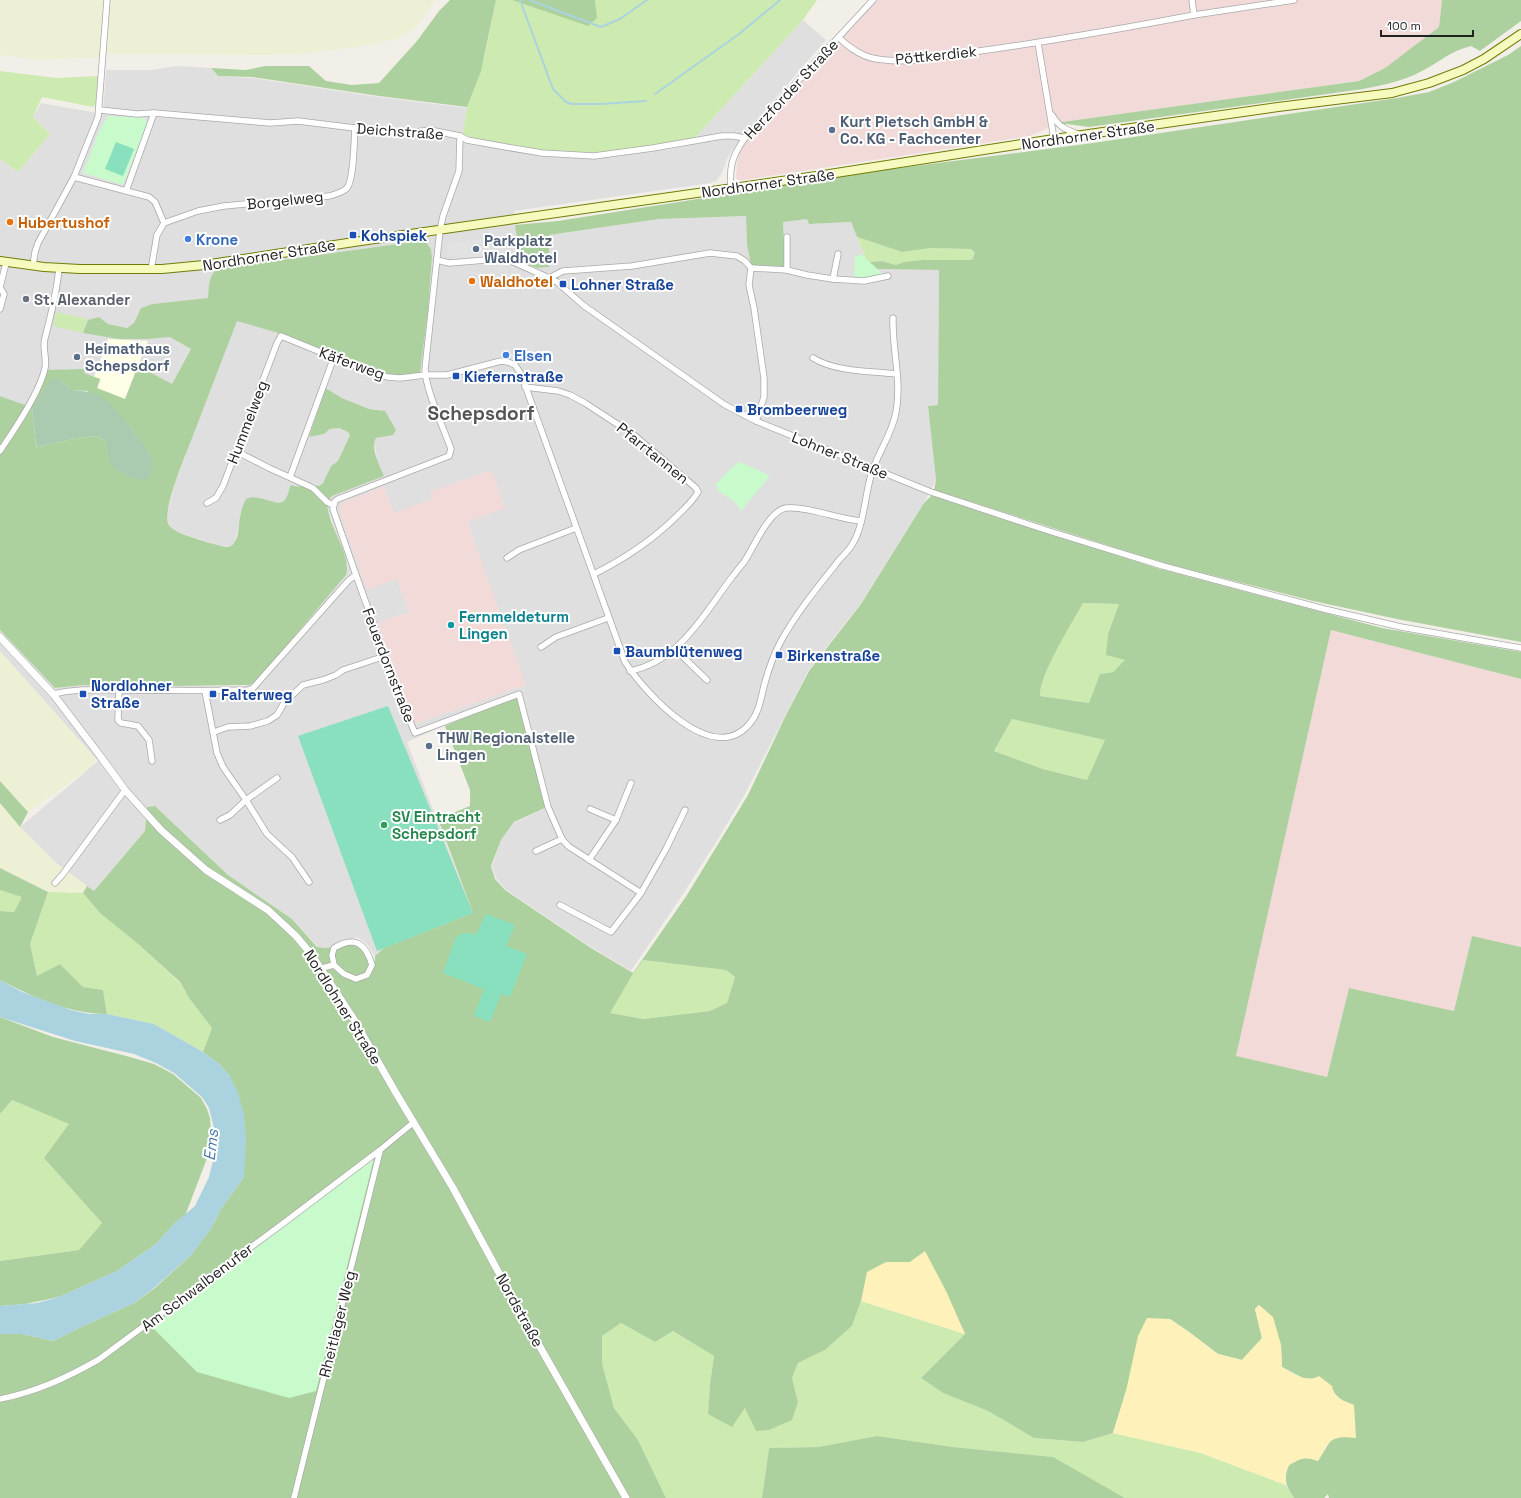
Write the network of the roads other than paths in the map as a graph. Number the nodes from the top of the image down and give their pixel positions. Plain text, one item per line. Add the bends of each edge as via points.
1 (107, 0) edge
2 (873, 0) edge
3 (1192, 0) edge
4 (1294, 0) edge
5 (1194, 15) junction
6 (1521, 34) edge
7 (839, 38) junction
8 (1038, 43) junction
9 (100, 110) junction
10 (1050, 111) junction
11 (154, 113) junction
12 (355, 128) junction
13 (460, 136) junction
14 (1082, 136) junction
15 (745, 138) junction
16 (1054, 139) junction
17 (74, 177) junction
18 (731, 189) junction
19 (126, 191) junction
20 (164, 223) junction
21 (440, 230) junction
22 (787, 237) dead end
23 (838, 254) dead end
24 (437, 260) junction
25 (3, 262) edge
26 (33, 266) junction
27 (59, 268) junction
28 (751, 268) junction
29 (151, 270) junction
30 (787, 270) junction
31 (888, 276) dead end
32 (550, 278) junction
33 (833, 279) junction
34 (0, 309) edge
35 (893, 318) dead end
36 (281, 336) joint
37 (334, 357) junction
38 (813, 358) dead end
39 (896, 374) junction
40 (425, 375) junction
41 (525, 387) junction
42 (756, 421) junction
43 (236, 450) junction
44 (0, 451) edge
45 (873, 468) junction
46 (290, 477) junction
47 (207, 503) dead end
48 (333, 505) junction
49 (860, 521) junction
50 (576, 528) junction
51 (507, 558) dead end
52 (594, 574) junction
53 (356, 575) junction
54 (608, 618) junction
55 (0, 636) edge
56 (541, 647) dead end
57 (1521, 648) edge
58 (675, 649) junction
59 (385, 656) junction
60 (630, 671) junction
61 (707, 680) dead end
62 (119, 690) junction
63 (205, 691) junction
64 (53, 694) junction
65 (214, 732) junction
66 (152, 761) dead end
67 (277, 778) dead end
68 (631, 784) dead end
69 (125, 790) junction
70 (246, 800) junction
71 (590, 809) dead end
72 (685, 810) dead end
73 (220, 820) dead end
74 (616, 820) junction
75 (562, 838) junction
76 (536, 851) dead end
77 (589, 860) junction
78 (309, 882) dead end
79 (55, 883) dead end
80 (641, 892) junction
81 (560, 905) dead end
82 (334, 965) junction
83 (322, 968) junction
84 (414, 1122) junction
85 (380, 1150) junction
86 (0, 1399) edge
87 (294, 1498) edge
88 (626, 1498) edge

1 - 9 street
2 - 7 street, Herzforder Straße
3 - 5 street
4 - 5 street, Pöttkerdiek
5 - 8 street, Pöttkerdiek
6 - 14 main road, Nordhorner Straße via 1463,70 1409,90
7 - 8 street, Pöttkerdiek via 854,50 871,58 911,61
7 - 15 street, Herzforder Straße
8 - 10 street
9 - 11 street, Deichstraße
9 - 17 street
10 - 14 street via 1062,127
10 - 16 street
11 - 12 street, Deichstraße via 270,123 298,121
11 - 19 street
12 - 13 street, Deichstraße via 409,133 430,130
12 - 20 street, Borgelweg via 352,176 343,191 329,196 224,206 198,211
13 - 15 street, Deichstraße via 467,140 542,153 594,156 722,136
13 - 21 street via 458,171
14 - 16 main road, Nordhorner Straße
15 - 18 street, Herzforder Straße via 736,150 732,162
16 - 18 main road, Nordhorner Straße
17 - 19 street
17 - 26 street via 38,243
18 - 21 main road, Nordhorner Straße
19 - 20 street via 150,197 155,202
20 - 29 street via 157,235
21 - 24 street
21 - 29 main road, Nordhorner Straße via 204,265
22 - 30 street
23 - 33 street
24 - 32 street, Lohner Straße via 449,263 509,260
24 - 40 street
25 - 26 main road, Nordhorner Straße
25 - 34 street via 0,287 4,294
26 - 27 main road, Nordhorner Straße
27 - 29 main road, Nordhorner Straße
27 - 44 street via 57,290 44,343 46,358 43,374 32,400
28 - 30 street
28 - 32 street via 737,256 710,253 632,266 563,271
28 - 42 street via 749,285 764,378 764,397
30 - 33 street
31 - 33 street via 864,281
32 - 42 street, Lohner Straße via 582,305 725,405
35 - 39 street
36 - 37 street, Käferweg
36 - 43 street, Hummelweg via 276,343
37 - 40 street, Käferweg via 387,377
37 - 46 street
38 - 39 street via 823,364 865,372
39 - 45 street via 896,412 883,449
40 - 41 street via 447,375 494,362 508,362 515,365
40 - 48 street via 451,449 449,456 338,499
41 - 50 street
41 - 52 street, Pfarrtannen via 558,391 590,406 634,435 698,492 655,536 622,559
42 - 45 street, Lohner Straße
43 - 46 street
43 - 47 street, Hummelweg via 216,498
45 - 49 street
45 - 57 street, Lohner Straße via 931,492 1201,577 1401,627
46 - 48 street via 313,488
48 - 53 street
49 - 58 street via 785,508 778,511 701,621
49 - 60 street via 859,533 853,544 807,602 780,644 756,713 743,730 733,736 721,737 706,735 692,729 656,700
50 - 51 street via 519,550
50 - 52 street
52 - 54 street
53 - 59 street, Feuerdornstraße
53 - 63 street via 253,688
54 - 56 street via 556,637
54 - 60 street via 624,662
55 - 64 street, Nordlohner Straße
58 - 60 street via 656,662
58 - 61 street
59 - 65 street via 303,685 284,703 277,715 268,721 250,726 228,727
59 - 75 street, Feuerdornstraße via 415,733 519,694 548,807
62 - 63 street
62 - 64 street via 70,690
62 - 66 street via 118,720 121,723 138,726 149,740
63 - 65 street
64 - 69 street, Nordlohner Straße
65 - 70 street via 220,760
67 - 70 street
68 - 74 street
69 - 79 street
69 - 83 street, Nordlohner Straße via 161,830 206,870 268,910 296,936
70 - 73 street via 230,816
70 - 78 street via 267,834 292,856
71 - 74 street
72 - 80 street
74 - 77 street
75 - 76 street
75 - 77 street, Feuerdornstraße via 568,846
77 - 80 street, Feuerdornstraße
80 - 81 street via 611,932
82 - 82 street via 344,974 356,979 367,975 372,965 363,946 352,941 334,948
82 - 83 street
83 - 84 street, Nordlohner Straße
84 - 85 street, Am Schwalbenufer
84 - 88 street, Nordstraße
85 - 86 street, Am Schwalbenufer via 98,1360 40,1389
85 - 87 street, Rheitlager Weg

